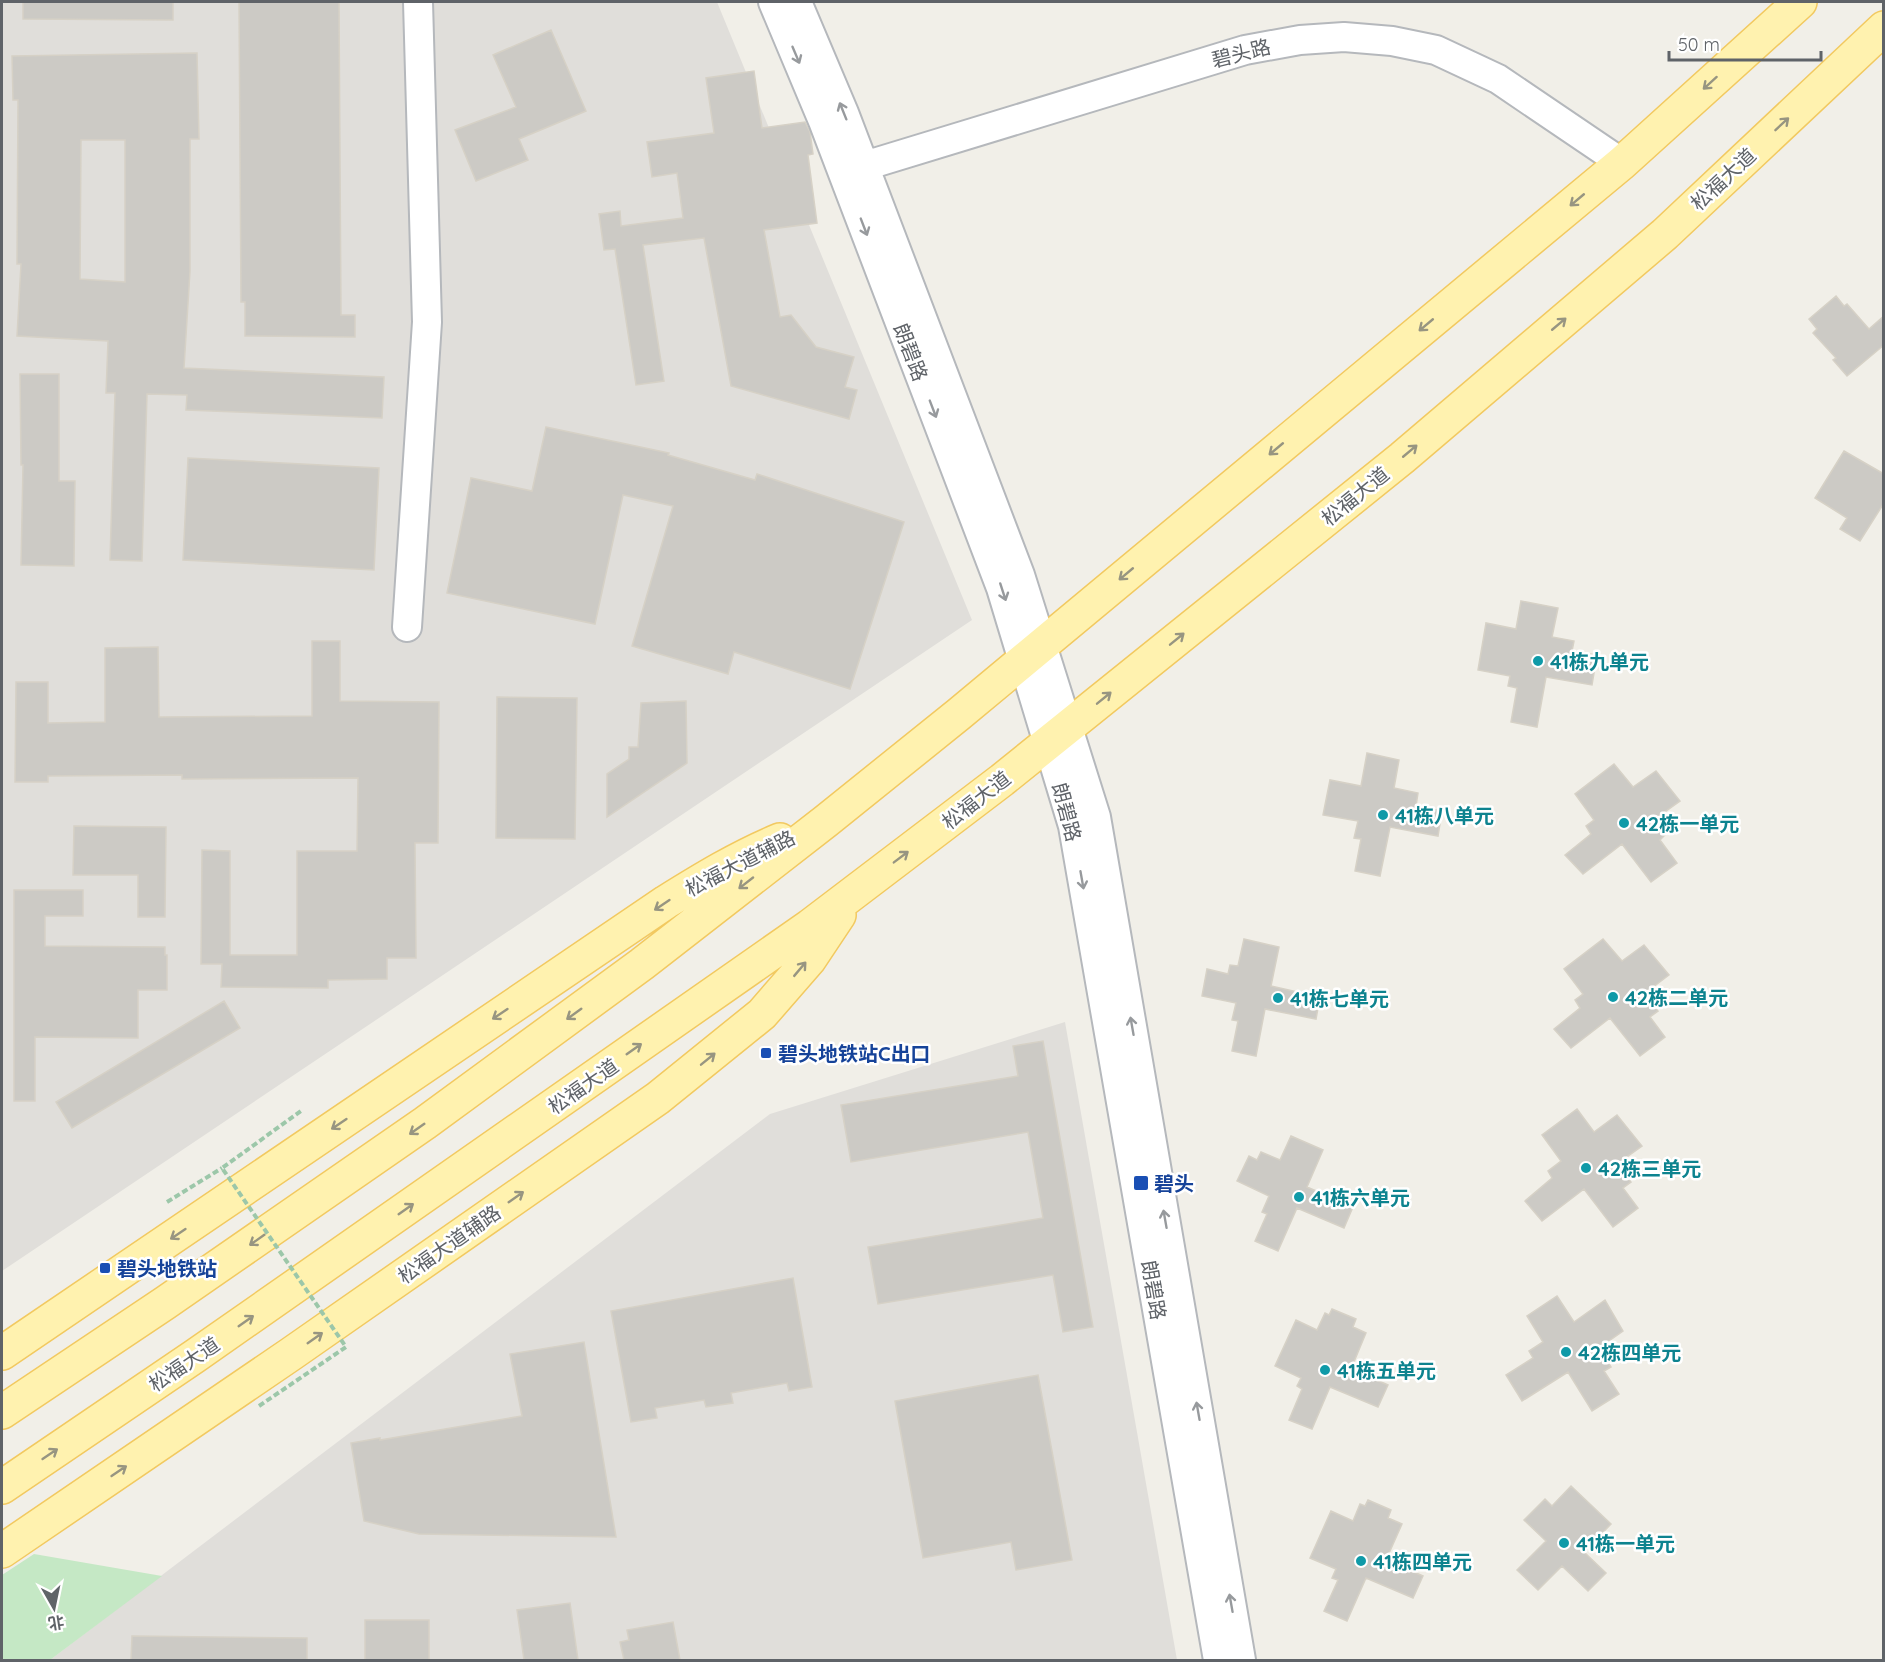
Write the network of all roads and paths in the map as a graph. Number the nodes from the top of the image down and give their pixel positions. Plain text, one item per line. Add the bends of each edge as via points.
1 (418, 2) edge
2 (773, 2) edge
3 (797, 2) edge
4 (1800, 2) edge
5 (1884, 28) edge
6 (1622, 163) junction
7 (854, 169) junction
8 (407, 627) dead end
9 (1033, 652) junction
10 (1058, 735) junction
11 (825, 821) junction
12 (855, 892) junction
13 (301, 1111) dead end
14 (222, 1168) junction
15 (167, 1202) dead end
16 (2, 1353) edge
17 (259, 1406) dead end
18 (2, 1412) edge
19 (2, 1487) edge
20 (2, 1551) edge
21 (1218, 1660) edge
22 (1241, 1660) edge

1 - 8 street via 427,322
2 -> 7 street, 朗碧路 via 823,121
7 -> 3 street, 朗碧路
4 -> 6 main road
10 -> 5 main road, 松福大道 via 1402,458 1656,242
6 - 7 street, 碧头路 via 1498,79 1436,50 1344,37 1245,50
6 -> 9 main road
7 - 9 street, 朗碧路 via 1020,575
9 - 10 street, 朗碧路
9 - 11 main road
12 -> 10 main road, 松福大道
10 -> 21 street, 朗碧路
22 -> 10 street, 朗碧路 via 1096,817
11 -> 16 main road, 松福大道辅路 via 759,848 666,902
11 -> 18 main road via 642,964 425,1123
19 -> 12 main road, 松福大道 via 420,1200
20 -> 12 main road, 松福大道辅路 via 668,1091 762,1014 809,960
13 - 14 path, bridge
14 - 15 path
14 - 17 path, bridge via 346,1347

